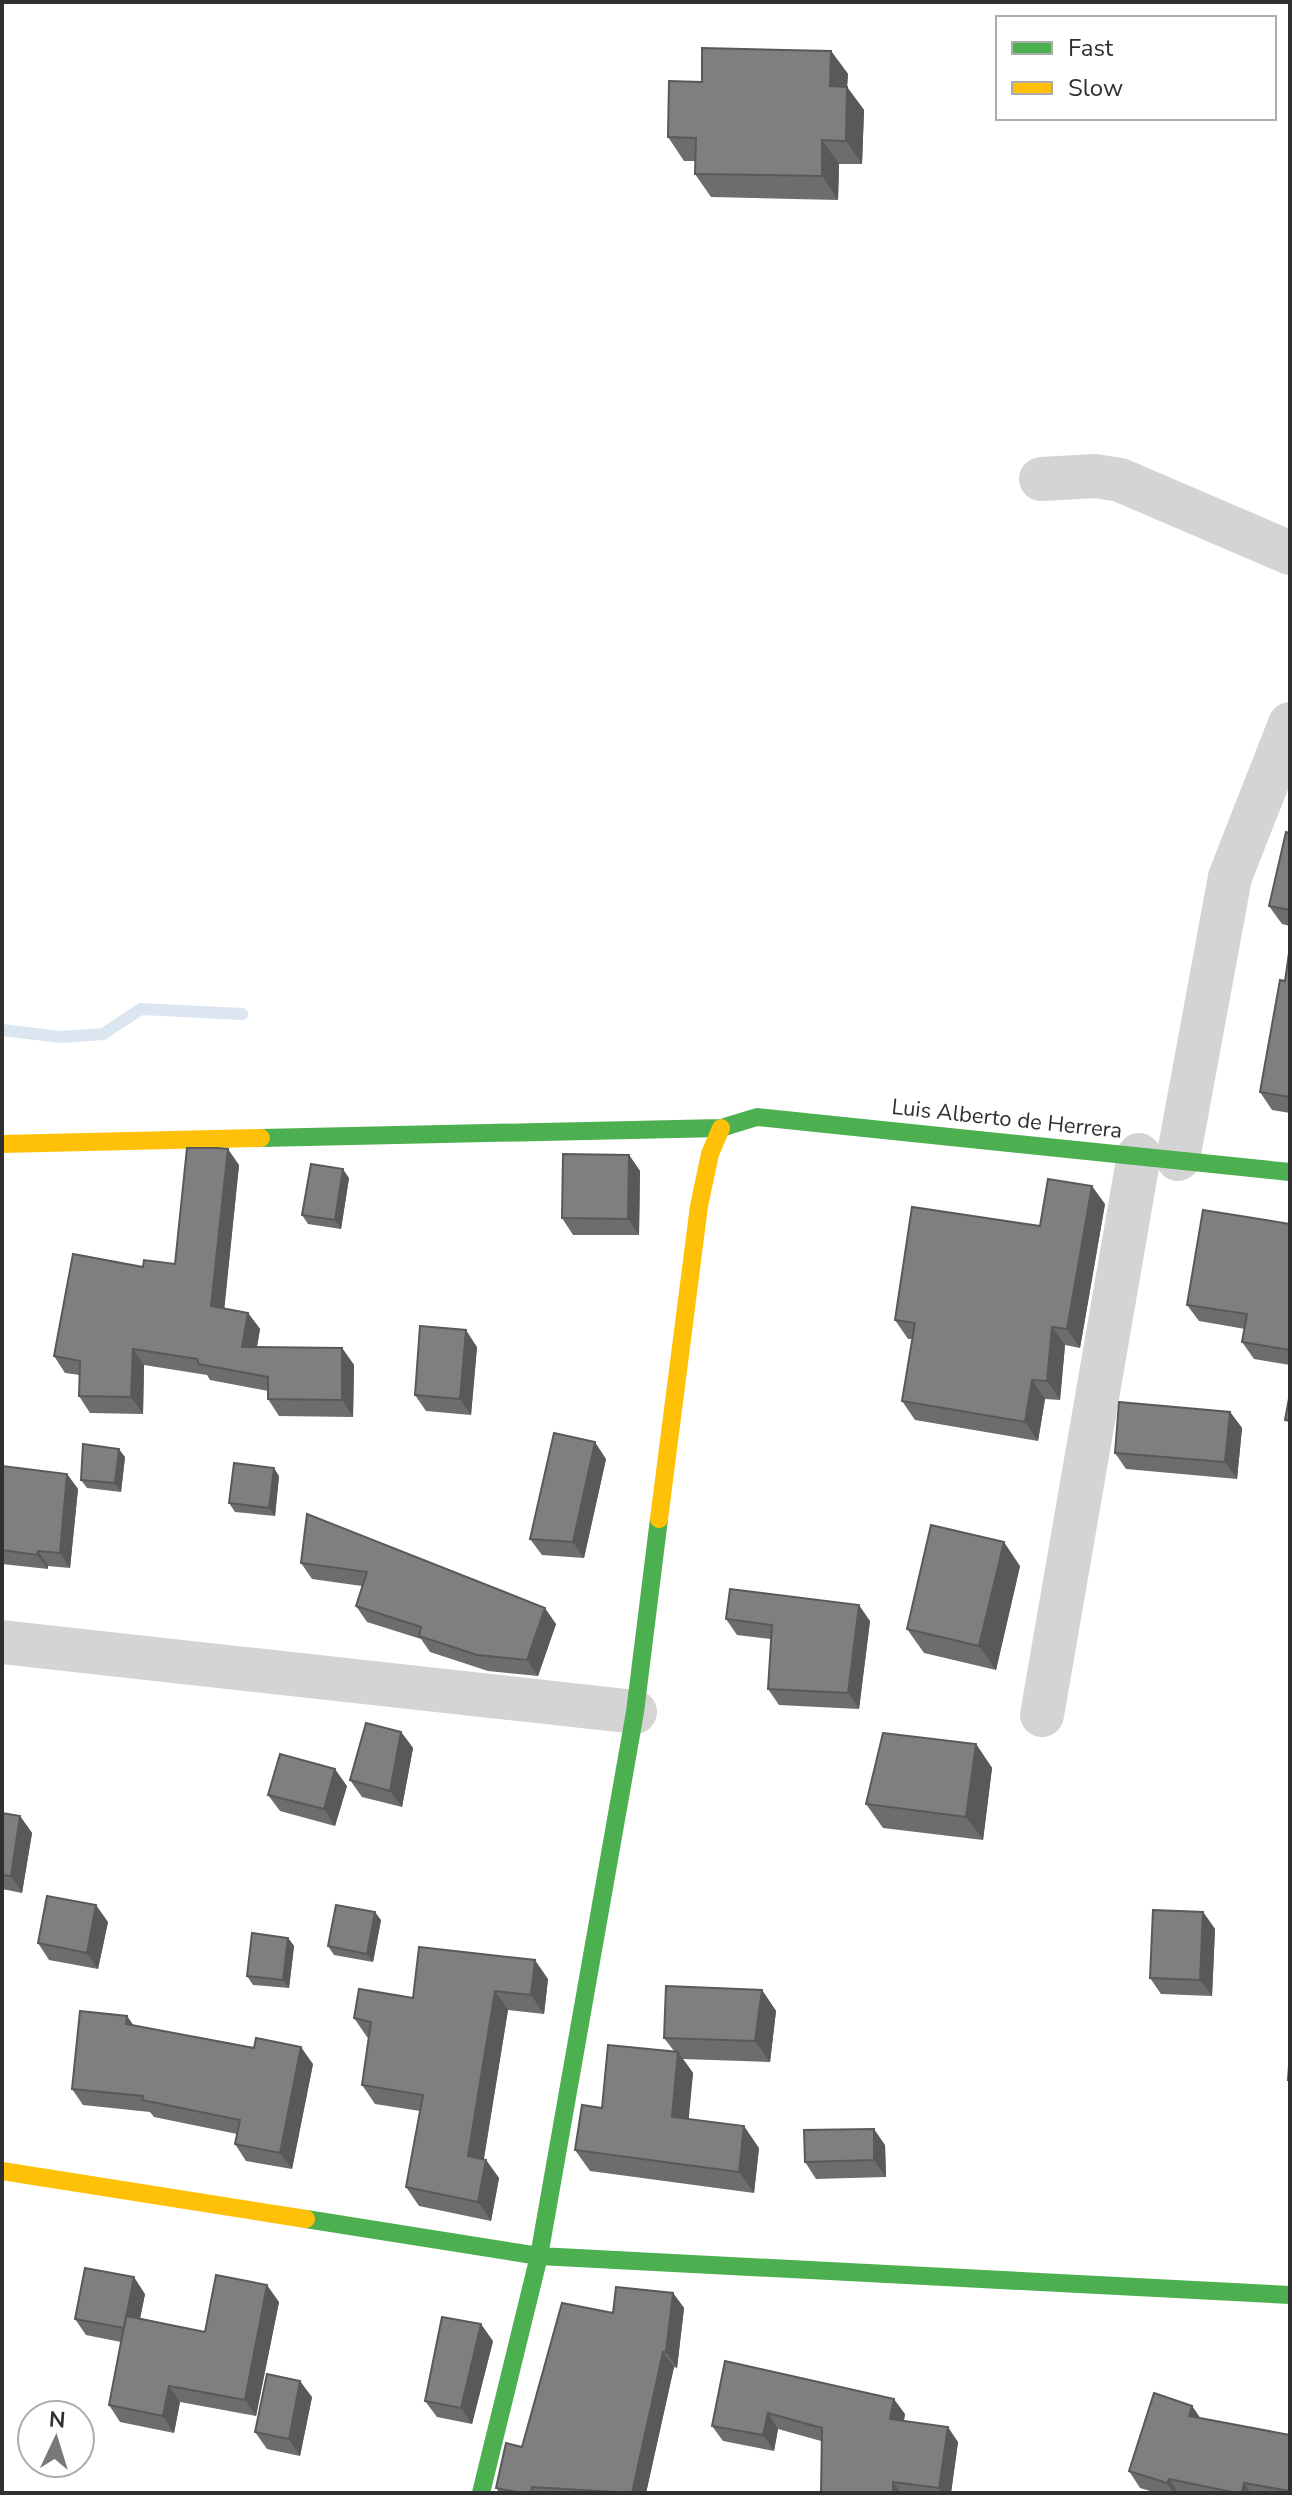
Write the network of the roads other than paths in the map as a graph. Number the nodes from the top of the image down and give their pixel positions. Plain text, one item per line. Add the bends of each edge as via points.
1 (1041, 479) dead end
2 (1290, 553) edge
3 (1290, 724) edge
4 (721, 1128) junction
5 (2, 1144) edge
6 (1158, 1157) junction
7 (1290, 1172) edge
8 (2, 1642) edge
9 (635, 1712) junction
10 (1042, 1715) dead end
11 (2, 2171) edge
12 (539, 2256) junction
13 (1290, 2295) edge
14 (481, 2493) edge

1 - 2 street via 1120,480
3 - 6 street via 1230,877
4 - 5 street, Luis Alberto de Herrera
4 - 6 street, Luis Alberto de Herrera via 757,1117
4 - 9 street via 699,1206
6 - 7 street, Luis Alberto de Herrera
6 - 10 street
8 - 9 street
9 - 12 street
11 - 12 street
12 - 13 street
12 - 14 street

